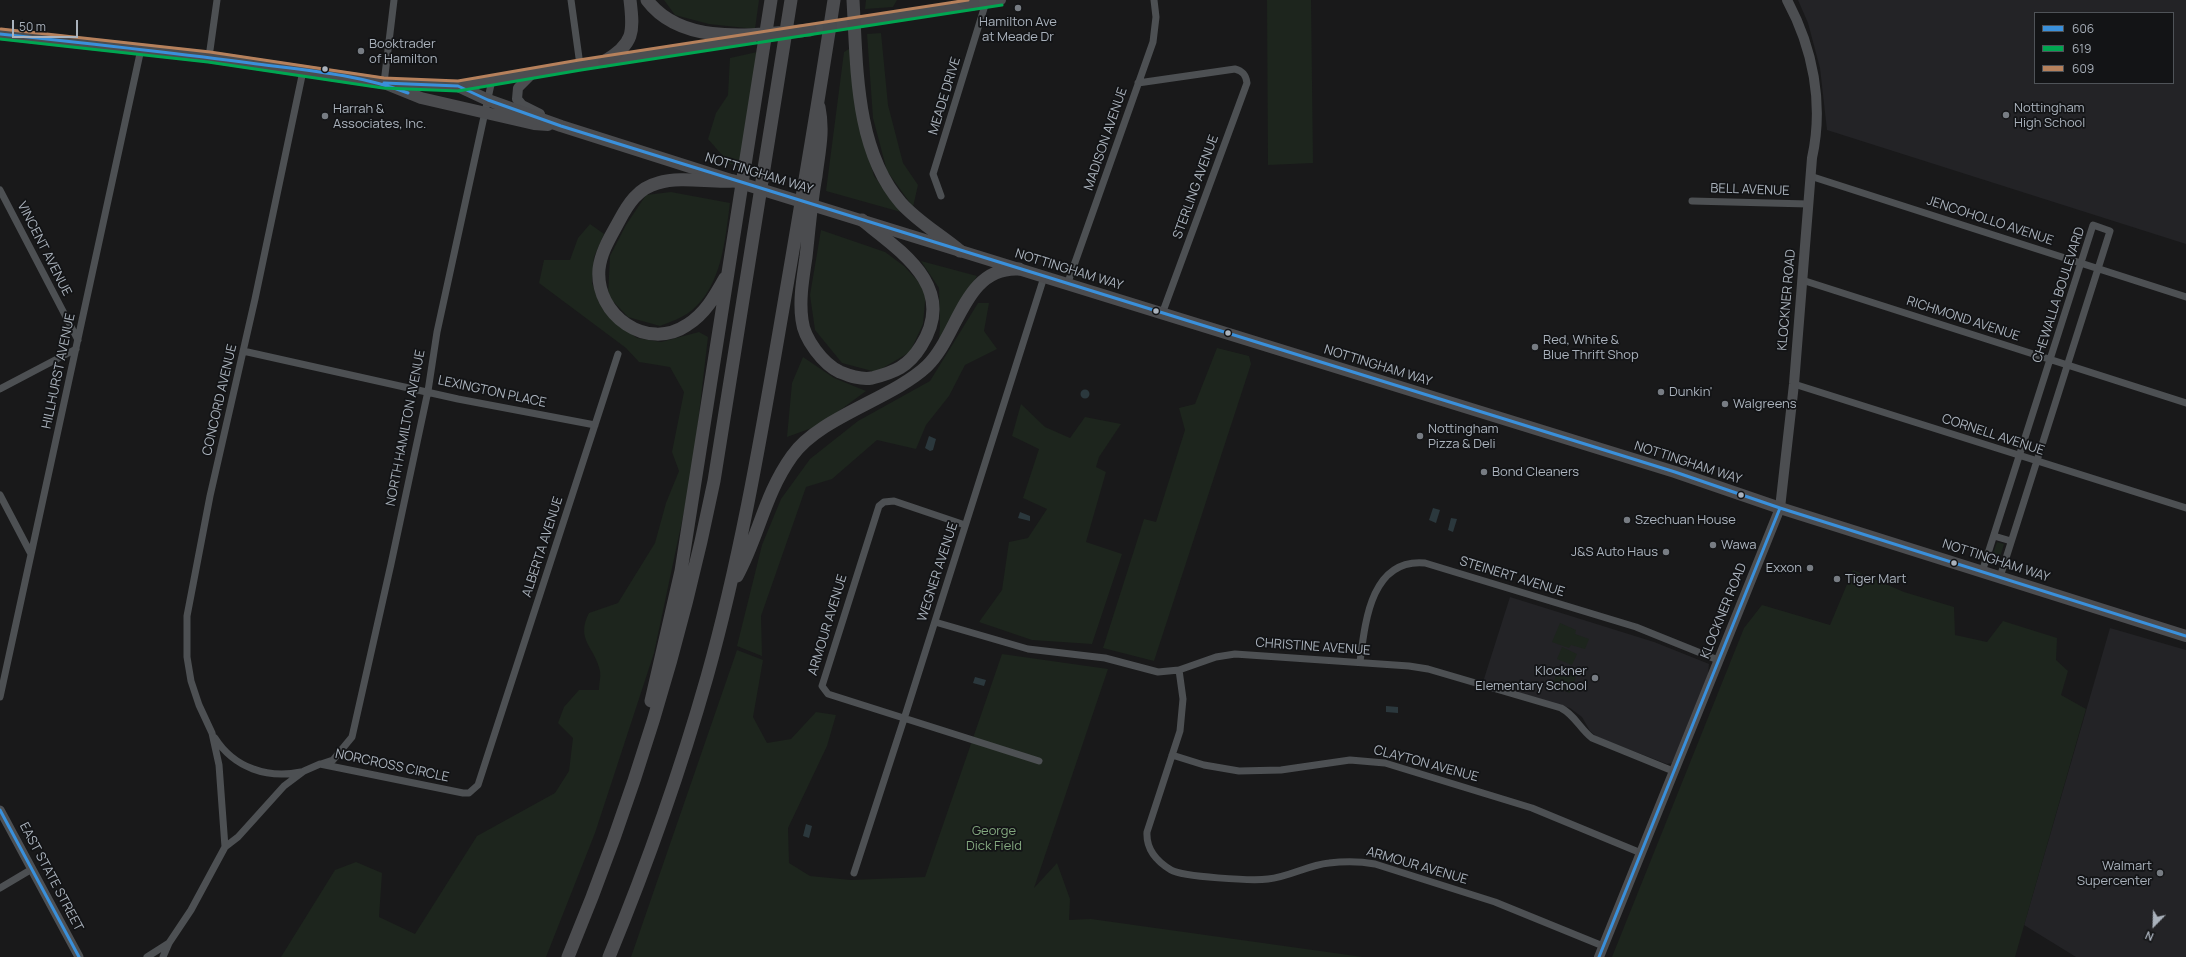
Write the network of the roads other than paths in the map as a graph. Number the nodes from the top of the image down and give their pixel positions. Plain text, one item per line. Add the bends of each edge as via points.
1 (217, 0) edge
2 (394, 0) edge
3 (571, 0) edge
4 (630, 0) edge
5 (647, 0) edge
6 (764, 0) edge
7 (771, 0) edge
8 (791, 0) edge
9 (834, 0) edge
10 (853, 0) edge
11 (1000, 0) edge
12 (1154, 0) edge
13 (1787, 0) edge
14 (974, 2) edge
15 (810, 30) junction
16 (0, 34) edge
17 (140, 49) junction
18 (210, 57) junction
19 (605, 61) junction
20 (580, 65) junction
21 (303, 71) junction
22 (533, 73) junction
23 (759, 78) junction
24 (492, 80) junction
25 (384, 83) junction
26 (1138, 83) junction
27 (458, 86) junction
28 (818, 98) junction
29 (488, 100) junction
30 (486, 112) junction
31 (561, 126) junction
32 (1810, 176) junction
33 (734, 181) junction
34 (0, 190) edge
35 (941, 196) dead end
36 (1692, 201) dead end
37 (1808, 204) junction
38 (862, 220) junction
39 (960, 251) junction
40 (2081, 263) junction
41 (2098, 268) junction
42 (1019, 269) junction
43 (730, 270) junction
44 (1044, 277) junction
45 (1802, 280) junction
46 (1067, 285) junction
47 (2186, 297) edge
48 (1162, 314) junction
49 (78, 340) junction
50 (76, 348) junction
51 (243, 351) junction
52 (618, 354) dead end
53 (2050, 360) junction
54 (2067, 366) junction
55 (1794, 384) junction
56 (0, 389) edge
57 (428, 391) junction
58 (2186, 403) edge
59 (595, 425) junction
60 (2019, 456) junction
61 (2036, 461) junction
62 (0, 495) edge
63 (1780, 508) junction
64 (2186, 508) edge
65 (965, 525) junction
66 (1994, 536) junction
67 (2011, 541) junction
68 (31, 554) junction
69 (1982, 572) junction
70 (2000, 577) junction
71 (729, 592) junction
72 (935, 622) junction
73 (2186, 636) edge
74 (1718, 660) junction
75 (1360, 662) junction
76 (1179, 670) junction
77 (0, 697) edge
78 (904, 719) junction
79 (212, 733) junction
80 (490, 747) joint
81 (1172, 755) junction
82 (1039, 762) dead end
83 (320, 764) junction
84 (304, 771) junction
85 (1673, 771) junction
86 (630, 794) junction
87 (0, 810) edge
88 (225, 847) junction
89 (1641, 853) junction
90 (32, 869) junction
91 (854, 873) dead end
92 (0, 888) edge
93 (169, 943) junction
94 (1603, 946) junction
95 (79, 957) edge
96 (147, 957) edge
97 (163, 957) edge
98 (568, 957) edge
99 (609, 957) edge
100 (1599, 957) edge

1 - 18 street
2 - 25 street
3 - 20 street
4 - 19 highway via 633,24 631,35 622,51
5 - 15 highway via 661,16 699,30 736,35
6 - 23 highway
7 - 23 highway
8 - 86 highway via 714,481 672,658
9 - 28 highway
10 - 39 highway via 857,68 870,147 884,180 903,204
11 - 14 main road
12 - 26 street, MADISON AVENUE via 1156,30
13 - 32 main road, KLOCKNER ROAD via 1804,36 1816,90 1816,128
14 - 15 main road
14 - 35 street, MEADE DRIVE via 933,174
15 - 19 main road
16 - 17 main road, NOTTINGHAM WAY
17 - 18 main road, NOTTINGHAM WAY
17 - 49 street, HILLHURST AVENUE
18 - 21 main road, NOTTINGHAM WAY
19 - 20 main road
20 - 22 main road
21 - 25 main road, NOTTINGHAM WAY
21 - 51 street, CONCORD AVENUE
22 - 24 main road
22 - 31 main road via 518,88 517,99 522,105
23 - 43 highway
24 - 27 main road
24 - 29 street, NORTH HAMILTON AVENUE
25 - 27 main road
25 - 30 main road, NOTTINGHAM WAY via 421,98
26 - 46 street, MADISON AVENUE
26 - 48 street, STERLING AVENUE via 1235,69 1244,74 1247,83
27 - 29 main road, NOTTINGHAM WAY
28 - 38 highway via 823,127 802,289 802,322 823,360 835,369 853,377 863,378 889,375 912,359 922,345 932,316 932,296 927,283 908,259
28 - 71 highway via 751,491
29 - 30 street, NORTH HAMILTON AVENUE
29 - 31 main road, NOTTINGHAM WAY
30 - 31 main road, NOTTINGHAM WAY via 534,124
30 - 57 street, NORTH HAMILTON AVENUE via 437,332
31 - 33 main road, NOTTINGHAM WAY
32 - 37 main road, KLOCKNER ROAD
32 - 40 street, JENCOHOLLO AVENUE
33 - 38 main road, NOTTINGHAM WAY
33 - 43 highway via 669,181 653,185 638,193 630,202 607,244 599,268 599,281 607,304 622,322 641,332 662,334 675,332 699,316
34 - 49 street, VINCENT AVENUE
36 - 37 street, BELL AVENUE
37 - 45 main road, KLOCKNER ROAD
38 - 39 main road, NOTTINGHAM WAY
39 - 42 main road, NOTTINGHAM WAY
40 - 41 street, JENCOHOLLO AVENUE
40 - 41 street, CHEWALLA BOULEVARD via 2093,225 2110,230
40 - 53 street, CHEWALLA BOULEVARD
41 - 47 street, JENCOHOLLO AVENUE
41 - 54 street, CHEWALLA BOULEVARD
42 - 44 main road, NOTTINGHAM WAY
42 - 71 highway via 1001,270 976,286 936,355 917,374 818,433 793,455 767,499 750,553
43 - 86 highway via 681,571
44 - 46 main road, NOTTINGHAM WAY
44 - 65 street, WEGNER AVENUE
45 - 53 street, RICHMOND AVENUE
45 - 55 main road, KLOCKNER ROAD
46 - 48 main road, NOTTINGHAM WAY
48 - 63 main road, NOTTINGHAM WAY via 1675,472
49 - 50 street, HILLHURST AVENUE
50 - 56 street
50 - 68 street, HILLHURST AVENUE
51 - 57 street, LEXINGTON PLACE
51 - 79 street, CONCORD AVENUE via 186,616 187,658 191,681 198,705
52 - 59 street, ALBERTA AVENUE
53 - 54 street, RICHMOND AVENUE
53 - 60 street, CHEWALLA BOULEVARD
54 - 58 street, RICHMOND AVENUE
54 - 61 street, CHEWALLA BOULEVARD
55 - 60 street, CORNELL AVENUE
55 - 63 main road, KLOCKNER ROAD
57 - 59 street, LEXINGTON PLACE
57 - 83 street, NORTH HAMILTON AVENUE via 352,737 333,760
59 - 80 street, ALBERTA AVENUE
60 - 61 street, CORNELL AVENUE
60 - 66 street, CHEWALLA BOULEVARD
61 - 64 street, CORNELL AVENUE
61 - 67 street, CHEWALLA BOULEVARD
62 - 68 street
63 - 69 main road, NOTTINGHAM WAY
63 - 74 main road, KLOCKNER ROAD
65 - 72 street, WEGNER AVENUE
65 - 78 street, ARMOUR AVENUE via 894,501 884,502 879,506 823,677 822,686 828,694
66 - 67 street
66 - 69 street, CHEWALLA BOULEVARD
67 - 70 street, CHEWALLA BOULEVARD
68 - 77 street, HILLHURST AVENUE
69 - 70 main road, NOTTINGHAM WAY
70 - 73 main road, NOTTINGHAM WAY
71 - 99 highway via 677,776 645,868
72 - 76 street, CHRISTINE AVENUE via 1028,649 1105,658 1158,672
72 - 78 street, WEGNER AVENUE
74 - 75 street, STEINERT AVENUE via 1636,627 1416,562 1399,565 1390,571 1378,587 1364,632
74 - 85 main road, KLOCKNER ROAD
75 - 76 street, CHRISTINE AVENUE via 1235,654 1216,657
75 - 85 street, CHRISTINE AVENUE via 1428,669 1561,708 1575,718 1592,738
76 - 81 street, ARMOUR AVENUE via 1183,689 1183,714
78 - 82 street, ARMOUR AVENUE
78 - 91 street, WEGNER AVENUE
79 - 84 street, CONCORD AVENUE via 229,755 250,769 277,775
79 - 88 street, CONCORD AVENUE via 219,765
80 - 83 street, NORCROSS CIRCLE via 478,785 469,793
81 - 89 street, CLAYTON AVENUE via 1204,765 1239,771 1281,770 1350,760 1385,763 1532,808
81 - 94 street, ARMOUR AVENUE via 1147,829 1146,840 1153,856 1172,871 1252,881 1286,876 1327,863 1358,861 1375,864 1494,902
83 - 84 street, NORCROSS CIRCLE
84 - 88 street, NORCROSS CIRCLE via 282,788 238,837
85 - 89 main road, KLOCKNER ROAD
86 - 98 highway
87 - 90 street, EAST STATE STREET
88 - 93 street, NORCROSS CIRCLE via 191,910
89 - 94 main road, KLOCKNER ROAD
90 - 92 street
90 - 95 street, EAST STATE STREET
93 - 96 street
93 - 97 street, NORCROSS CIRCLE
94 - 100 main road, KLOCKNER ROAD

